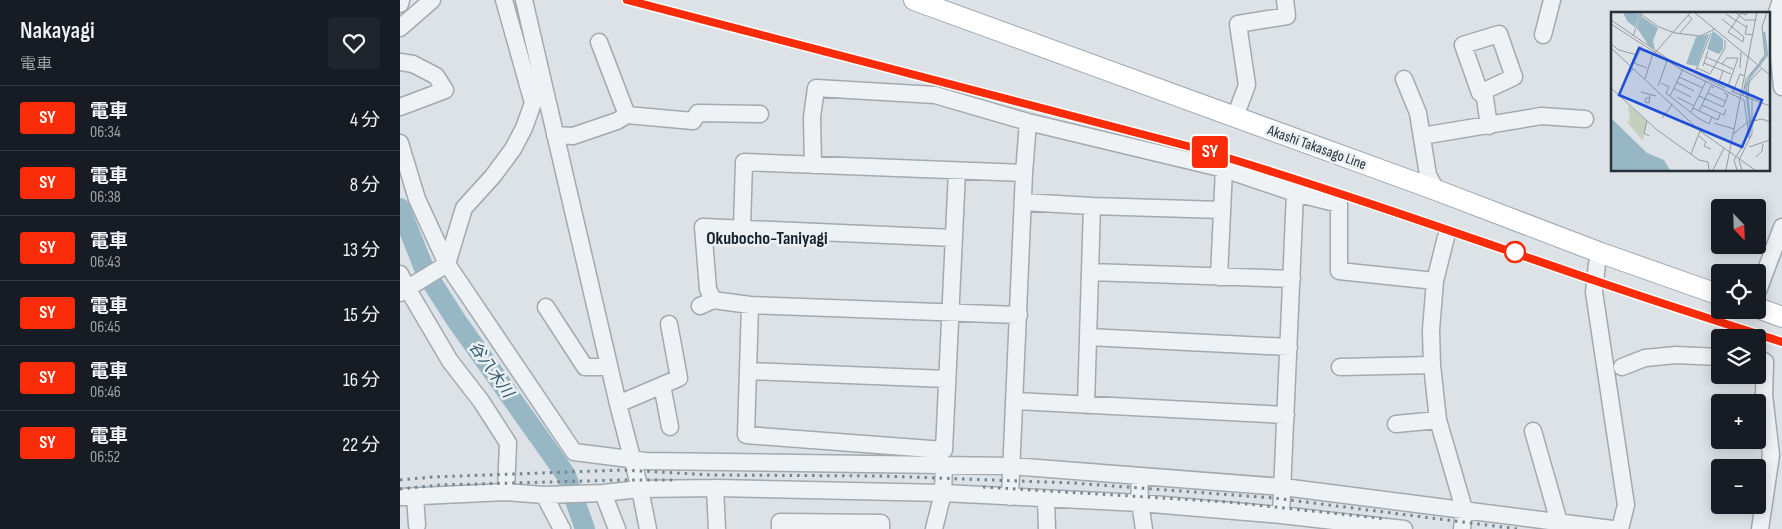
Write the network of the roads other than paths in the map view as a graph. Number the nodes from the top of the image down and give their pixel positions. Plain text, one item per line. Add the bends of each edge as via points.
1 (401, 0) edge
2 (432, 0) edge
3 (504, 0) edge
4 (524, 0) edge
5 (914, 0) edge
6 (1286, 0) edge
7 (1552, 0) edge
8 (1781, 0) edge
9 (400, 4) edge
10 (400, 28) edge
11 (1543, 35) dead end
12 (599, 42) dead end
13 (400, 62) edge
14 (1404, 79) dead end
15 (1782, 87) edge
16 (544, 90) junction
17 (1484, 91) dead end
18 (533, 103) junction
19 (400, 107) edge
20 (760, 114) dead end
21 (627, 115) junction
22 (1235, 117) junction
23 (1585, 119) dead end
24 (1028, 122) junction
25 (1490, 126) junction
26 (555, 135) junction
27 (1422, 136) junction
28 (400, 143) edge
29 (814, 165) junction
30 (1224, 169) junction
31 (957, 171) junction
32 (1024, 172) junction
33 (1436, 190) junction
34 (1295, 193) junction
35 (1023, 202) junction
36 (1092, 206) junction
37 (1222, 210) junction
38 (1782, 227) edge
39 (742, 228) junction
40 (1446, 237) dead end
41 (954, 238) junction
42 (1601, 252) junction
43 (447, 264) junction
44 (1766, 270) edge
45 (1090, 272) junction
46 (1219, 277) junction
47 (1292, 279) junction
48 (1435, 281) junction
49 (402, 285) edge
50 (1711, 291) edge
51 (750, 304) junction
52 (546, 308) dead end
53 (1766, 311) edge
54 (950, 312) junction
55 (1019, 315) junction
56 (1782, 317) edge
57 (669, 324) dead end
58 (1088, 337) junction
59 (1289, 348) junction
60 (1711, 356) edge
61 (1432, 365) junction
62 (1340, 367) dead end
63 (1622, 367) dead end
64 (609, 368) junction
65 (748, 371) junction
66 (947, 380) junction
67 (1764, 384) edge
68 (662, 385) junction
69 (1015, 401) junction
70 (618, 404) junction
71 (1086, 405) junction
72 (1286, 415) junction
73 (1438, 420) junction
74 (1396, 424) dead end
75 (670, 427) dead end
76 (1533, 431) dead end
77 (1777, 455) edge
78 (631, 459) junction
79 (944, 465) junction
80 (1012, 466) junction
81 (1139, 476) junction
82 (1283, 486) junction
83 (715, 488) junction
84 (640, 489) junction
85 (506, 492) junction
86 (602, 493) junction
87 (943, 493) junction
88 (407, 496) edge
89 (544, 496) junction
90 (1010, 497) junction
91 (1046, 499) junction
92 (1140, 503) junction
93 (1464, 509) junction
94 (1281, 515) junction
95 (1559, 522) junction
96 (417, 525) dead end
97 (562, 529) edge
98 (617, 529) edge
99 (648, 529) edge
100 (717, 529) edge
101 (780, 529) edge
102 (881, 529) edge
103 (934, 529) edge
104 (1047, 529) edge
105 (1144, 529) edge
106 (1404, 529) edge
107 (1462, 529) edge
108 (1612, 529) edge
109 (1620, 529) edge
110 (1760, 529) edge

1 - 9 street
2 - 10 street
3 - 18 street
4 - 16 street
5 - 22 main road, Akashi Takasago Line
6 - 22 street via 1287,16 1238,24 1247,85
7 - 11 street
8 - 15 street via 1775,19
12 - 21 street
13 - 19 street via 414,64 436,76 444,90
14 - 27 street via 1418,113
16 - 18 street
16 - 26 street
17 - 25 street
18 - 43 street via 513,149 464,208
20 - 21 street via 698,113 693,121
21 - 26 street via 617,122 573,136
22 - 33 main road, Akashi Takasago Line
23 - 25 street via 1541,116
24 - 29 street via 935,95 816,88 812,117
24 - 30 street
24 - 32 street
25 - 27 street
26 - 64 street
27 - 33 street via 1428,175
28 - 43 street via 417,199
29 - 31 street
29 - 39 street via 744,162
30 - 34 street
30 - 37 street
31 - 32 street
31 - 41 street
32 - 35 street
33 - 42 main road, Akashi Takasago Line
34 - 47 street
34 - 48 street via 1338,204 1339,271
35 - 36 street
35 - 55 street
36 - 37 street
36 - 45 street
37 - 46 street
38 - 44 street
39 - 41 street
39 - 51 street via 703,227 708,289 706,303
40 - 48 street
41 - 54 street
42 - 50 main road, Akashi Takasago Line
42 - 109 street via 1594,292 1626,505
43 - 49 street
43 - 78 street via 574,452
45 - 46 street
45 - 58 street
46 - 47 street
47 - 59 street
48 - 61 street
49 - 85 street via 508,443
51 - 54 street
51 - 65 street
52 - 64 street via 585,367
53 - 56 main road
54 - 55 street
54 - 66 street
55 - 69 street
57 - 68 street via 679,378
58 - 59 street
58 - 71 street
59 - 72 street
60 - 63 street via 1645,358
61 - 62 street
61 - 73 street
64 - 70 street
65 - 66 street
65 - 66 street via 746,435 944,450
67 - 77 street
68 - 70 street
68 - 75 street
69 - 71 street
69 - 80 street
70 - 78 street
71 - 72 street
72 - 82 street
73 - 74 street
73 - 93 street
76 - 95 street
77 - 110 street
78 - 79 street
78 - 84 street
79 - 80 street
79 - 87 street
80 - 81 street
80 - 90 street
81 - 82 street
81 - 92 street
82 - 93 street
82 - 94 street
83 - 84 street
83 - 87 street
83 - 100 street
84 - 86 street
84 - 99 street
85 - 88 street
85 - 89 street
86 - 89 street
86 - 98 street
87 - 90 street
87 - 103 street
88 - 96 street
89 - 97 street
90 - 91 street
91 - 92 street
91 - 104 street
92 - 94 street
92 - 105 street
93 - 95 street
93 - 107 street
94 - 106 street
95 - 108 street
101 - 102 street via 780,522 881,523

